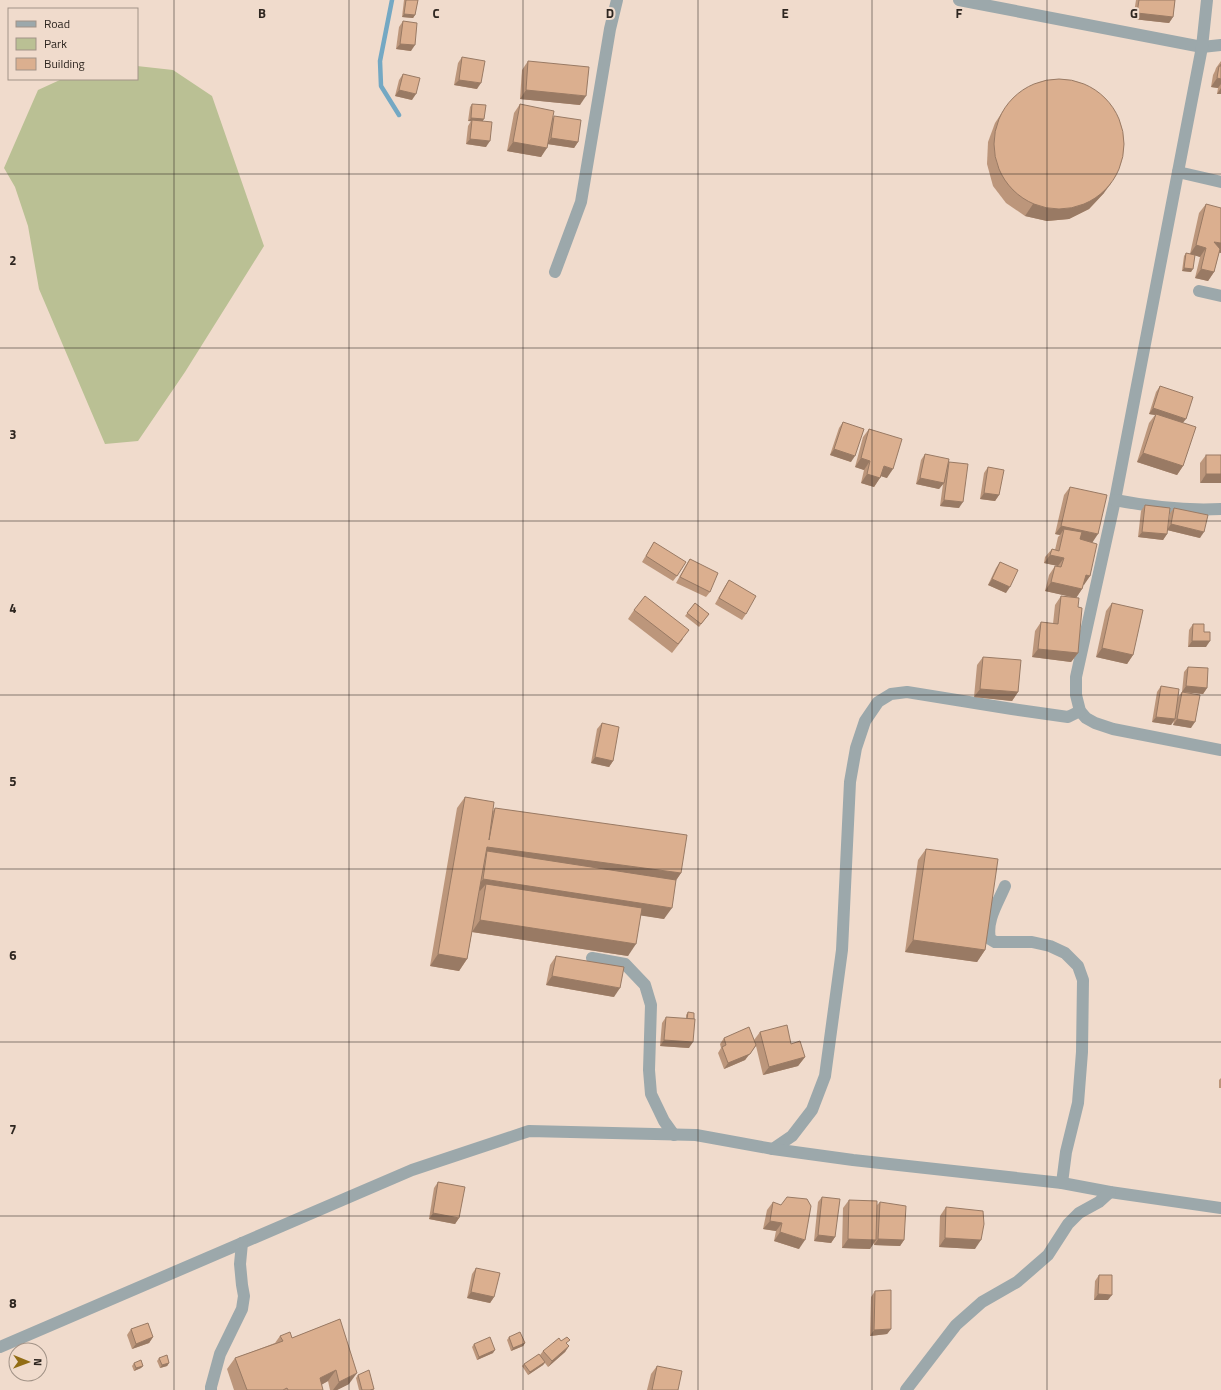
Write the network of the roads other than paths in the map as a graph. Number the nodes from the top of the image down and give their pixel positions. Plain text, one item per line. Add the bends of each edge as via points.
1 (617, 0) edge
2 (959, 0) edge
3 (1207, 0) edge
4 (1003, 4) edge
5 (1221, 45) edge
6 (1202, 47) junction
7 (1178, 172) junction
8 (1221, 182) edge
9 (556, 272) dead end
10 (1199, 291) dead end
11 (1221, 296) edge
12 (1115, 500) junction
13 (1221, 509) edge
14 (1080, 711) junction
15 (1221, 750) edge
16 (1005, 886) dead end
17 (592, 958) dead end
18 (674, 1135) junction
19 (772, 1149) junction
20 (1062, 1183) junction
21 (1110, 1192) junction
22 (1221, 1208) edge
23 (242, 1243) junction
24 (0, 1346) edge
25 (211, 1390) edge
26 (906, 1390) edge

1 - 9 street via 581,202
2 - 4 street
3 - 6 street
4 - 6 street
5 - 6 street
6 - 7 street
7 - 8 street
7 - 12 street
10 - 11 street
12 - 13 street via 1181,510
12 - 14 street via 1076,677 1076,695
14 - 15 street via 1095,723 1113,729
14 - 19 street via 1068,717 907,692 891,694 878,702 864,721 850,782 842,950 825,1076 812,1110 792,1136
16 - 20 street via 989,922 990,939 995,942 1032,942 1050,946 1065,953 1078,966 1084,980 1078,1103 1066,1152
17 - 18 street via 625,964 645,985 651,1005 651,1094
18 - 19 street via 696,1135
18 - 23 street via 529,1131 412,1170
19 - 20 street
20 - 21 street
21 - 22 street
21 - 26 street via 1099,1202 1079,1213 1068,1224 1048,1255 1017,1282 982,1302 956,1324
23 - 24 street
23 - 25 street via 242,1309 220,1354

